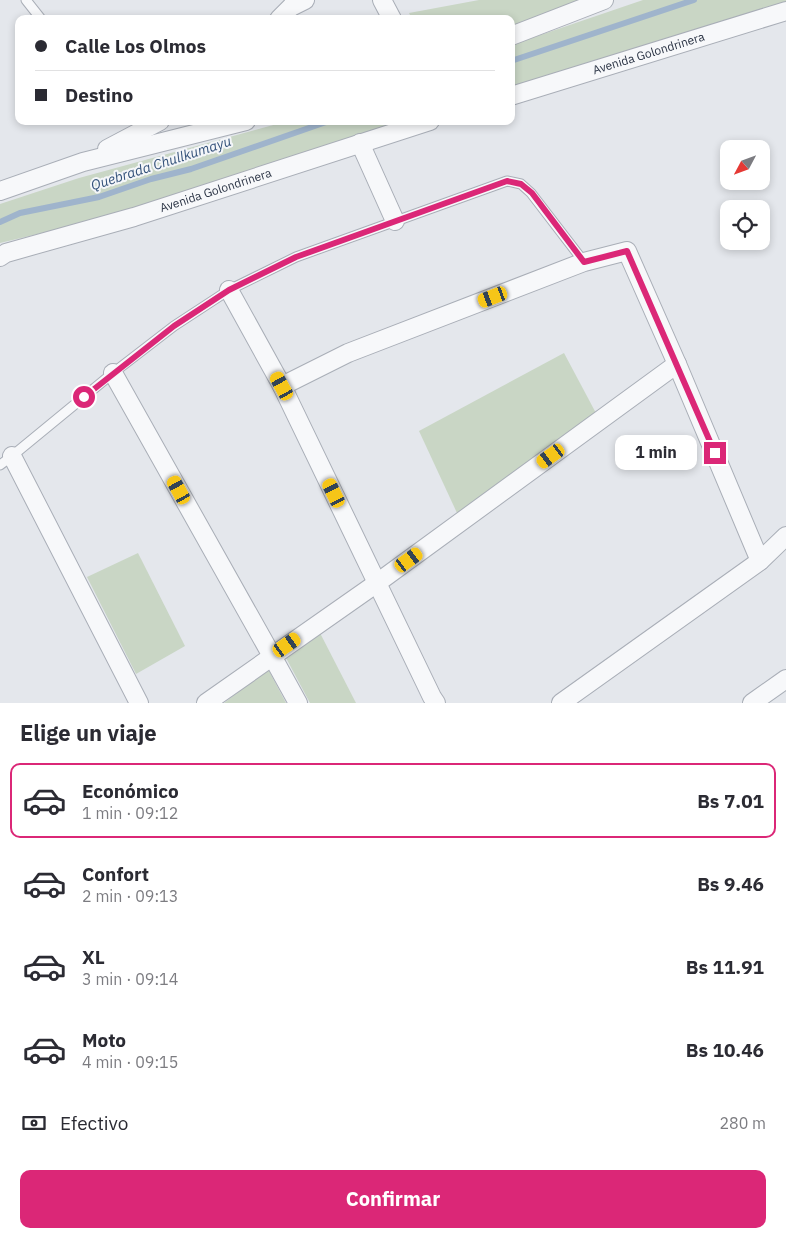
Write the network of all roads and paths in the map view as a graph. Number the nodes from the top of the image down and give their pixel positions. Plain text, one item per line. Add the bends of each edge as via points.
1 (26, 0) edge
2 (304, 0) edge
3 (382, 0) edge
4 (604, 0) edge
5 (786, 11) edge
6 (38, 15) edge
7 (283, 15) edge
8 (390, 15) edge
9 (515, 34) edge
10 (515, 95) edge
11 (152, 125) edge
12 (230, 125) edge
13 (417, 125) edge
14 (360, 143) junction
15 (82, 162) junction
16 (0, 191) edge
17 (396, 221) junction
18 (0, 257) edge
19 (584, 262) junction
20 (229, 290) junction
21 (677, 364) junction
22 (113, 374) junction
23 (282, 386) junction
24 (6, 461) edge
25 (786, 536) edge
26 (760, 561) junction
27 (377, 583) junction
28 (272, 656) junction
29 (786, 679) edge
30 (139, 703) edge
31 (206, 703) edge
32 (298, 703) edge
33 (436, 703) edge
34 (561, 703) edge
35 (752, 703) edge

1 - 6 lane
2 - 7 street
3 - 8 street
4 - 9 street
5 - 10 street, Avenida Golondrinera
11 - 15 street
12 - 15 street
13 - 14 street, Avenida Golondrinera
14 - 17 street
14 - 18 street, Avenida Golondrinera
15 - 16 street
17 - 19 lane via 507,181 521,184 532,193
17 - 20 lane via 296,257
19 - 21 street via 627,251
19 - 23 street via 348,353
20 - 22 lane via 174,326
20 - 23 street
21 - 26 street
21 - 27 street
22 - 24 lane
22 - 28 street
23 - 27 street
24 - 30 street
25 - 26 street
26 - 34 street
27 - 28 street
27 - 33 street
28 - 31 street
28 - 32 street
29 - 35 street

